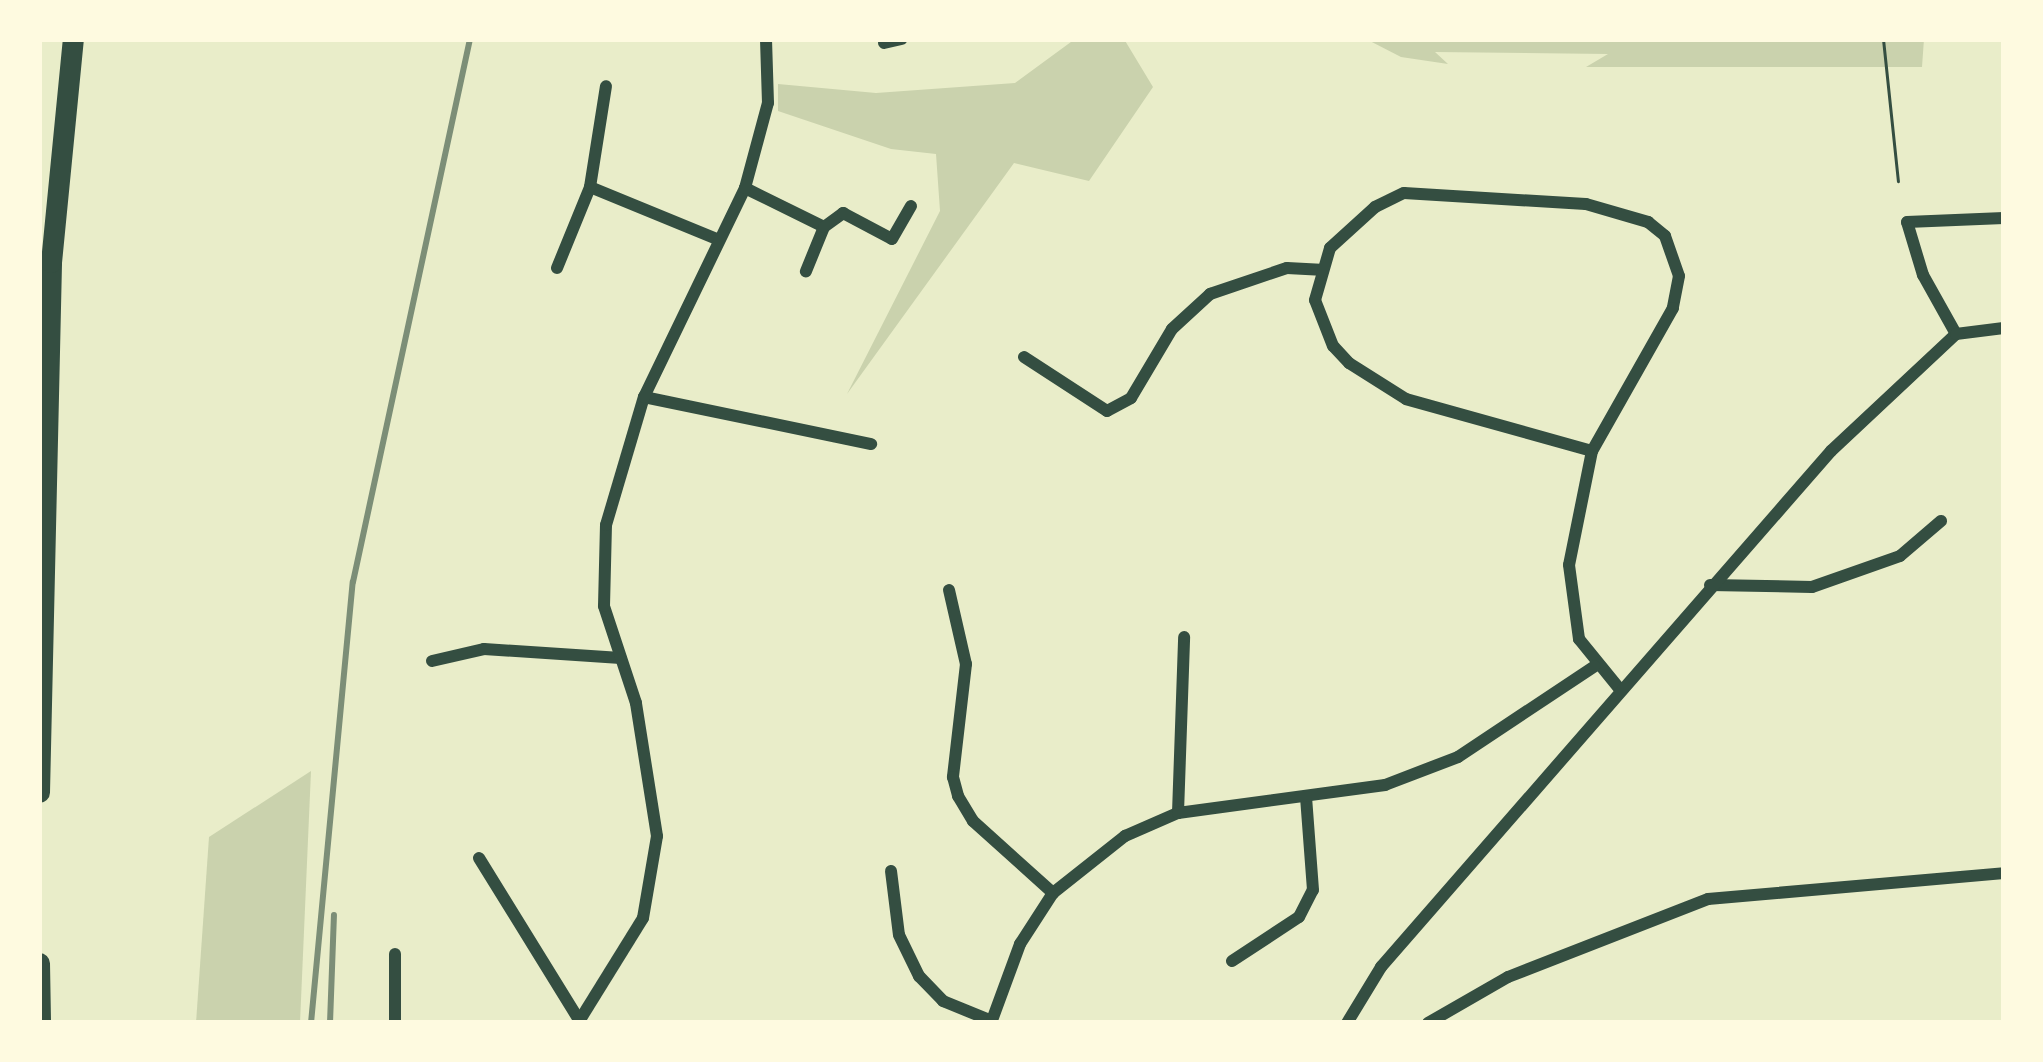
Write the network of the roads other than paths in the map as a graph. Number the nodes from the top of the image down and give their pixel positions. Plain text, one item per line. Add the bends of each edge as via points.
1 (73, 39) edge
2 (766, 39) edge
3 (902, 39) edge
4 (884, 43) dead end
5 (607, 86) dead end
6 (590, 187) junction
7 (745, 188) junction
8 (911, 206) dead end
9 (2004, 218) edge
10 (824, 227) junction
11 (719, 241) junction
12 (556, 268) dead end
13 (1320, 270) junction
14 (806, 272) dead end
15 (2004, 328) edge
16 (1956, 334) junction
17 (1024, 357) dead end
18 (644, 397) junction
19 (871, 444) dead end
20 (1592, 451) junction
21 (1941, 521) dead end
22 (1710, 585) junction
23 (949, 590) dead end
24 (1184, 637) dead end
25 (40, 645) edge
26 (621, 658) junction
27 (432, 661) dead end
28 (1595, 666) junction
29 (1618, 688) junction
30 (39, 792) edge
31 (1306, 797) junction
32 (1178, 813) junction
33 (478, 858) dead end
34 (891, 871) dead end
35 (2004, 873) edge
36 (1053, 893) junction
37 (395, 954) dead end
38 (1232, 961) dead end
39 (39, 963) edge
40 (579, 1022) edge
41 (992, 1022) edge
42 (40, 1023) edge
43 (395, 1023) edge
44 (1348, 1023) edge
45 (1427, 1023) edge

1 - 25 highway via 51,262
2 - 7 street via 768,103
3 - 4 street
5 - 6 street
6 - 11 street
6 - 12 street
7 - 10 street
7 - 11 street
8 - 10 street via 892,239 843,213
9 - 16 street via 1907,222 1923,275
10 - 14 street
11 - 18 street
13 - 17 street via 1287,268 1210,294 1145,368 1131,398 1107,411
13 - 20 street via 1322,325 1373,380 1406,399
13 - 20 street via 1347,228 1404,193 1586,204 1648,222 1676,253 1678,292
15 - 16 street
16 - 22 street via 1831,451
18 - 19 street
18 - 26 street via 606,525 601,576
20 - 28 street via 1569,565 1571,617
21 - 22 street via 1900,556 1812,587
22 - 29 street
23 - 36 street via 966,664 953,777 958,796 974,821
24 - 32 street
25 - 30 highway
26 - 27 street via 484,650
26 - 40 street via 648,757 657,836 643,918
28 - 29 street
28 - 31 street via 1458,757 1384,785
29 - 44 street via 1381,967
31 - 32 street
31 - 38 street via 1312,890 1299,917
32 - 36 street via 1125,836
33 - 40 street
34 - 41 street via 899,935 919,976 943,1001
35 - 45 street via 1708,899 1508,977
36 - 41 street via 1020,944
37 - 43 street
39 - 42 highway

